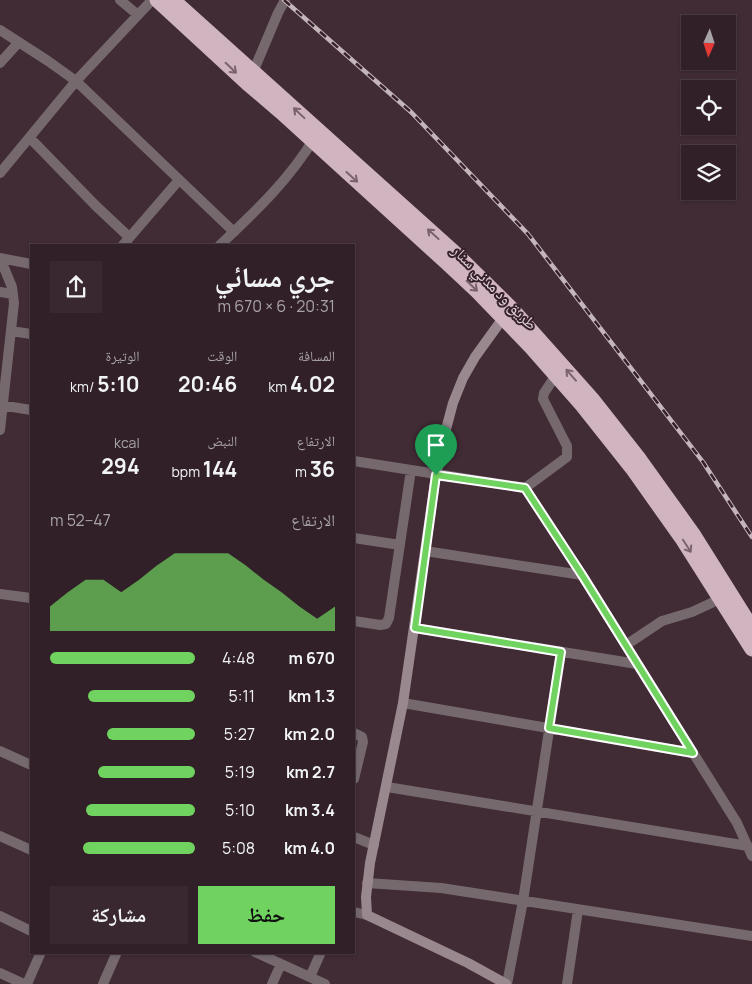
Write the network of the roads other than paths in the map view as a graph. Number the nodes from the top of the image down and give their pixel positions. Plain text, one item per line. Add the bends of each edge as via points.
1 (120, 0) edge
2 (152, 0) edge
3 (157, 0) edge
4 (173, 0) edge
5 (285, 0) edge
6 (138, 15) junction
7 (0, 30) edge
8 (19, 42) junction
9 (0, 63) edge
10 (250, 78) junction
11 (76, 81) junction
12 (316, 136) junction
13 (30, 138) junction
14 (0, 173) edge
15 (179, 180) junction
16 (234, 232) junction
17 (126, 241) edge
18 (221, 244) edge
19 (0, 258) edge
20 (30, 264) edge
21 (0, 292) edge
22 (13, 294) junction
23 (507, 313) junction
24 (12, 331) junction
25 (30, 334) edge
26 (556, 375) junction
27 (1, 405) edge
28 (30, 410) edge
29 (0, 430) edge
30 (355, 461) edge
31 (411, 470) junction
32 (436, 475) junction
33 (525, 488) junction
34 (355, 538) edge
35 (400, 545) junction
36 (425, 551) junction
37 (582, 575) junction
38 (0, 594) edge
39 (30, 598) edge
40 (720, 599) junction
41 (355, 621) edge
42 (415, 628) junction
43 (752, 628) edge
44 (626, 645) junction
45 (752, 649) edge
46 (561, 652) junction
47 (637, 664) junction
48 (403, 703) junction
49 (549, 728) junction
50 (355, 734) edge
51 (0, 751) edge
52 (693, 753) junction
53 (30, 765) edge
54 (355, 775) edge
55 (387, 787) junction
56 (536, 812) junction
57 (0, 836) edge
58 (355, 837) edge
59 (374, 845) junction
60 (30, 850) edge
61 (750, 851) edge
62 (367, 883) junction
63 (523, 901) junction
64 (578, 910) junction
65 (355, 912) edge
66 (0, 916) edge
67 (367, 916) junction
68 (30, 931) edge
69 (752, 936) edge
70 (41, 954) edge
71 (116, 954) edge
72 (259, 954) edge
73 (320, 954) edge
74 (281, 964) junction
75 (0, 973) edge
76 (310, 977) junction
77 (26, 984) edge
78 (103, 984) edge
79 (272, 984) edge
80 (325, 984) edge
81 (507, 984) edge
82 (567, 984) edge

1 - 6 street
2 - 6 street
3 -> 10 highway, طريق ود مدني سنار
4 - 10 highway, طريق ود مدني سنار
5 - 10 street
6 - 11 street
7 - 8 street
8 - 9 street
8 - 11 street
10 - 12 highway, طريق ود مدني سنار
11 - 13 street
11 - 15 street
12 - 16 street via 277,190
12 - 23 highway, طريق ود مدني سنار via 447,263
13 - 14 street
13 - 17 street
15 - 16 street
15 - 17 street
16 - 18 street
19 - 20 street
19 - 22 street
21 - 22 street
22 - 24 street
23 - 26 highway, طريق ود مدني سنار
23 - 32 street via 463,378 453,403
43 -> 23 highway, طريق ود مدني سنار via 693,534 634,452 592,399
24 - 25 street
24 - 27 street
26 - 33 street via 542,398 568,446 567,457
26 -> 40 highway, طريق ود مدني سنار via 632,468
27 - 28 street
27 - 29 street
30 - 31 street
31 - 32 street
31 - 35 street
32 - 33 street
32 - 36 street
33 - 37 street
34 - 35 street
35 - 41 street via 386,624
36 - 37 street
36 - 42 street
37 - 44 street
38 - 39 street
40 - 44 street via 662,621
40 - 45 highway, طريق ود مدني سنار
42 - 46 street
42 - 48 street
44 - 47 street
46 - 47 street
46 - 49 street
47 - 52 street
48 - 49 street
48 - 55 street
49 - 52 street
49 - 56 street
50 - 54 street via 362,737 363,742
51 - 53 street
52 - 61 street via 737,823
55 - 56 street
55 - 59 street
56 - 61 street
56 - 63 street
57 - 60 street
58 - 59 street
59 - 62 street
62 - 63 street via 442,888
62 - 67 street
63 - 64 street
63 - 81 street
64 - 69 street
64 - 82 street
65 - 67 street
66 - 68 street
67 - 81 street
70 - 77 street
71 - 78 street
72 - 74 street
73 - 76 street
74 - 76 street
74 - 79 street
75 - 77 street
76 - 80 street

